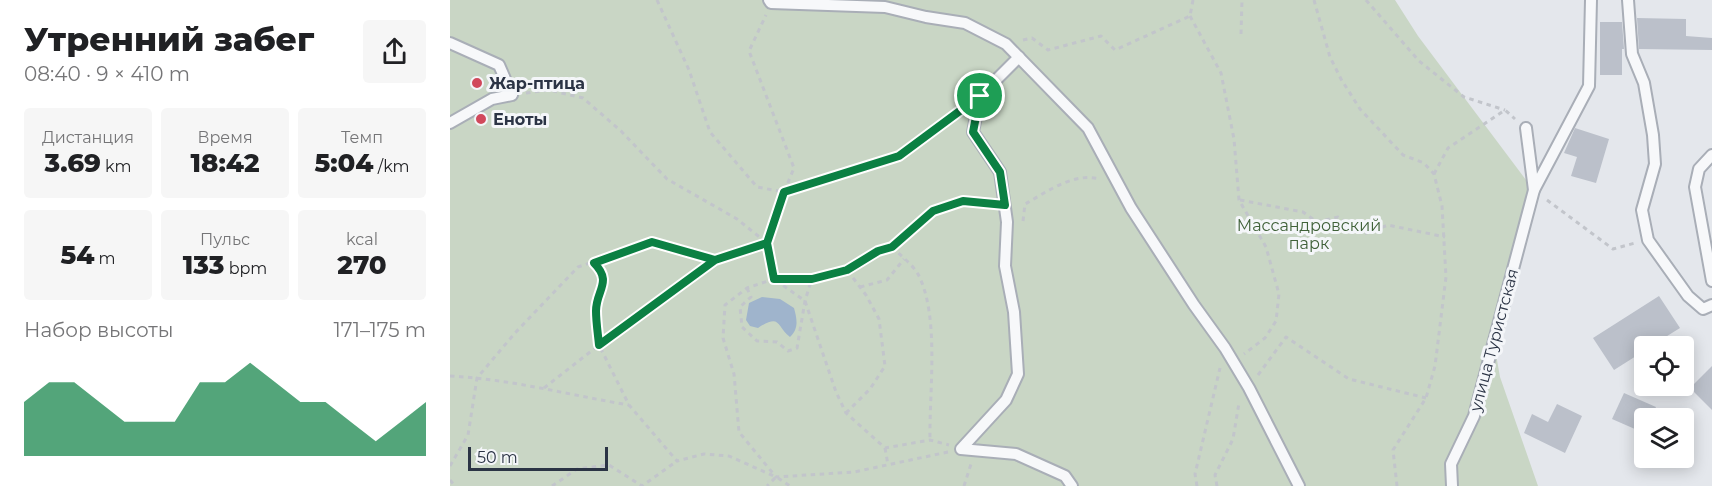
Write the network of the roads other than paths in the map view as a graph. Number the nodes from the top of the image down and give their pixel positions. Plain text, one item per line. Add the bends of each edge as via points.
1 (1591, 0) edge
2 (1628, 0) edge
3 (770, 1) edge
4 (450, 43) edge
5 (1019, 57) junction
6 (450, 123) edge
7 (1526, 128) road end
8 (1712, 155) edge
9 (1534, 190) junction
10 (1712, 281) edge
11 (1712, 305) edge
12 (1072, 486) edge
13 (1299, 486) edge
14 (1452, 486) edge

1 - 9 lane via 1589,86
2 - 11 lane via 1632,54 1644,83 1653,135 1655,164 1642,210 1648,240 1688,296 1703,309
3 - 5 lane via 885,7 965,23 1006,45
4 - 6 lane via 499,65 512,94 492,99
5 - 12 lane via 980,96 973,132 1000,172 1007,222 1005,266 1014,312 1018,374 1006,400 961,449 1016,454 1065,476
5 - 13 lane via 1088,128 1131,208 1249,388
7 - 9 lane
8 - 10 lane via 1699,169 1695,187
9 - 14 lane, улица Туристская via 1474,416 1451,464

